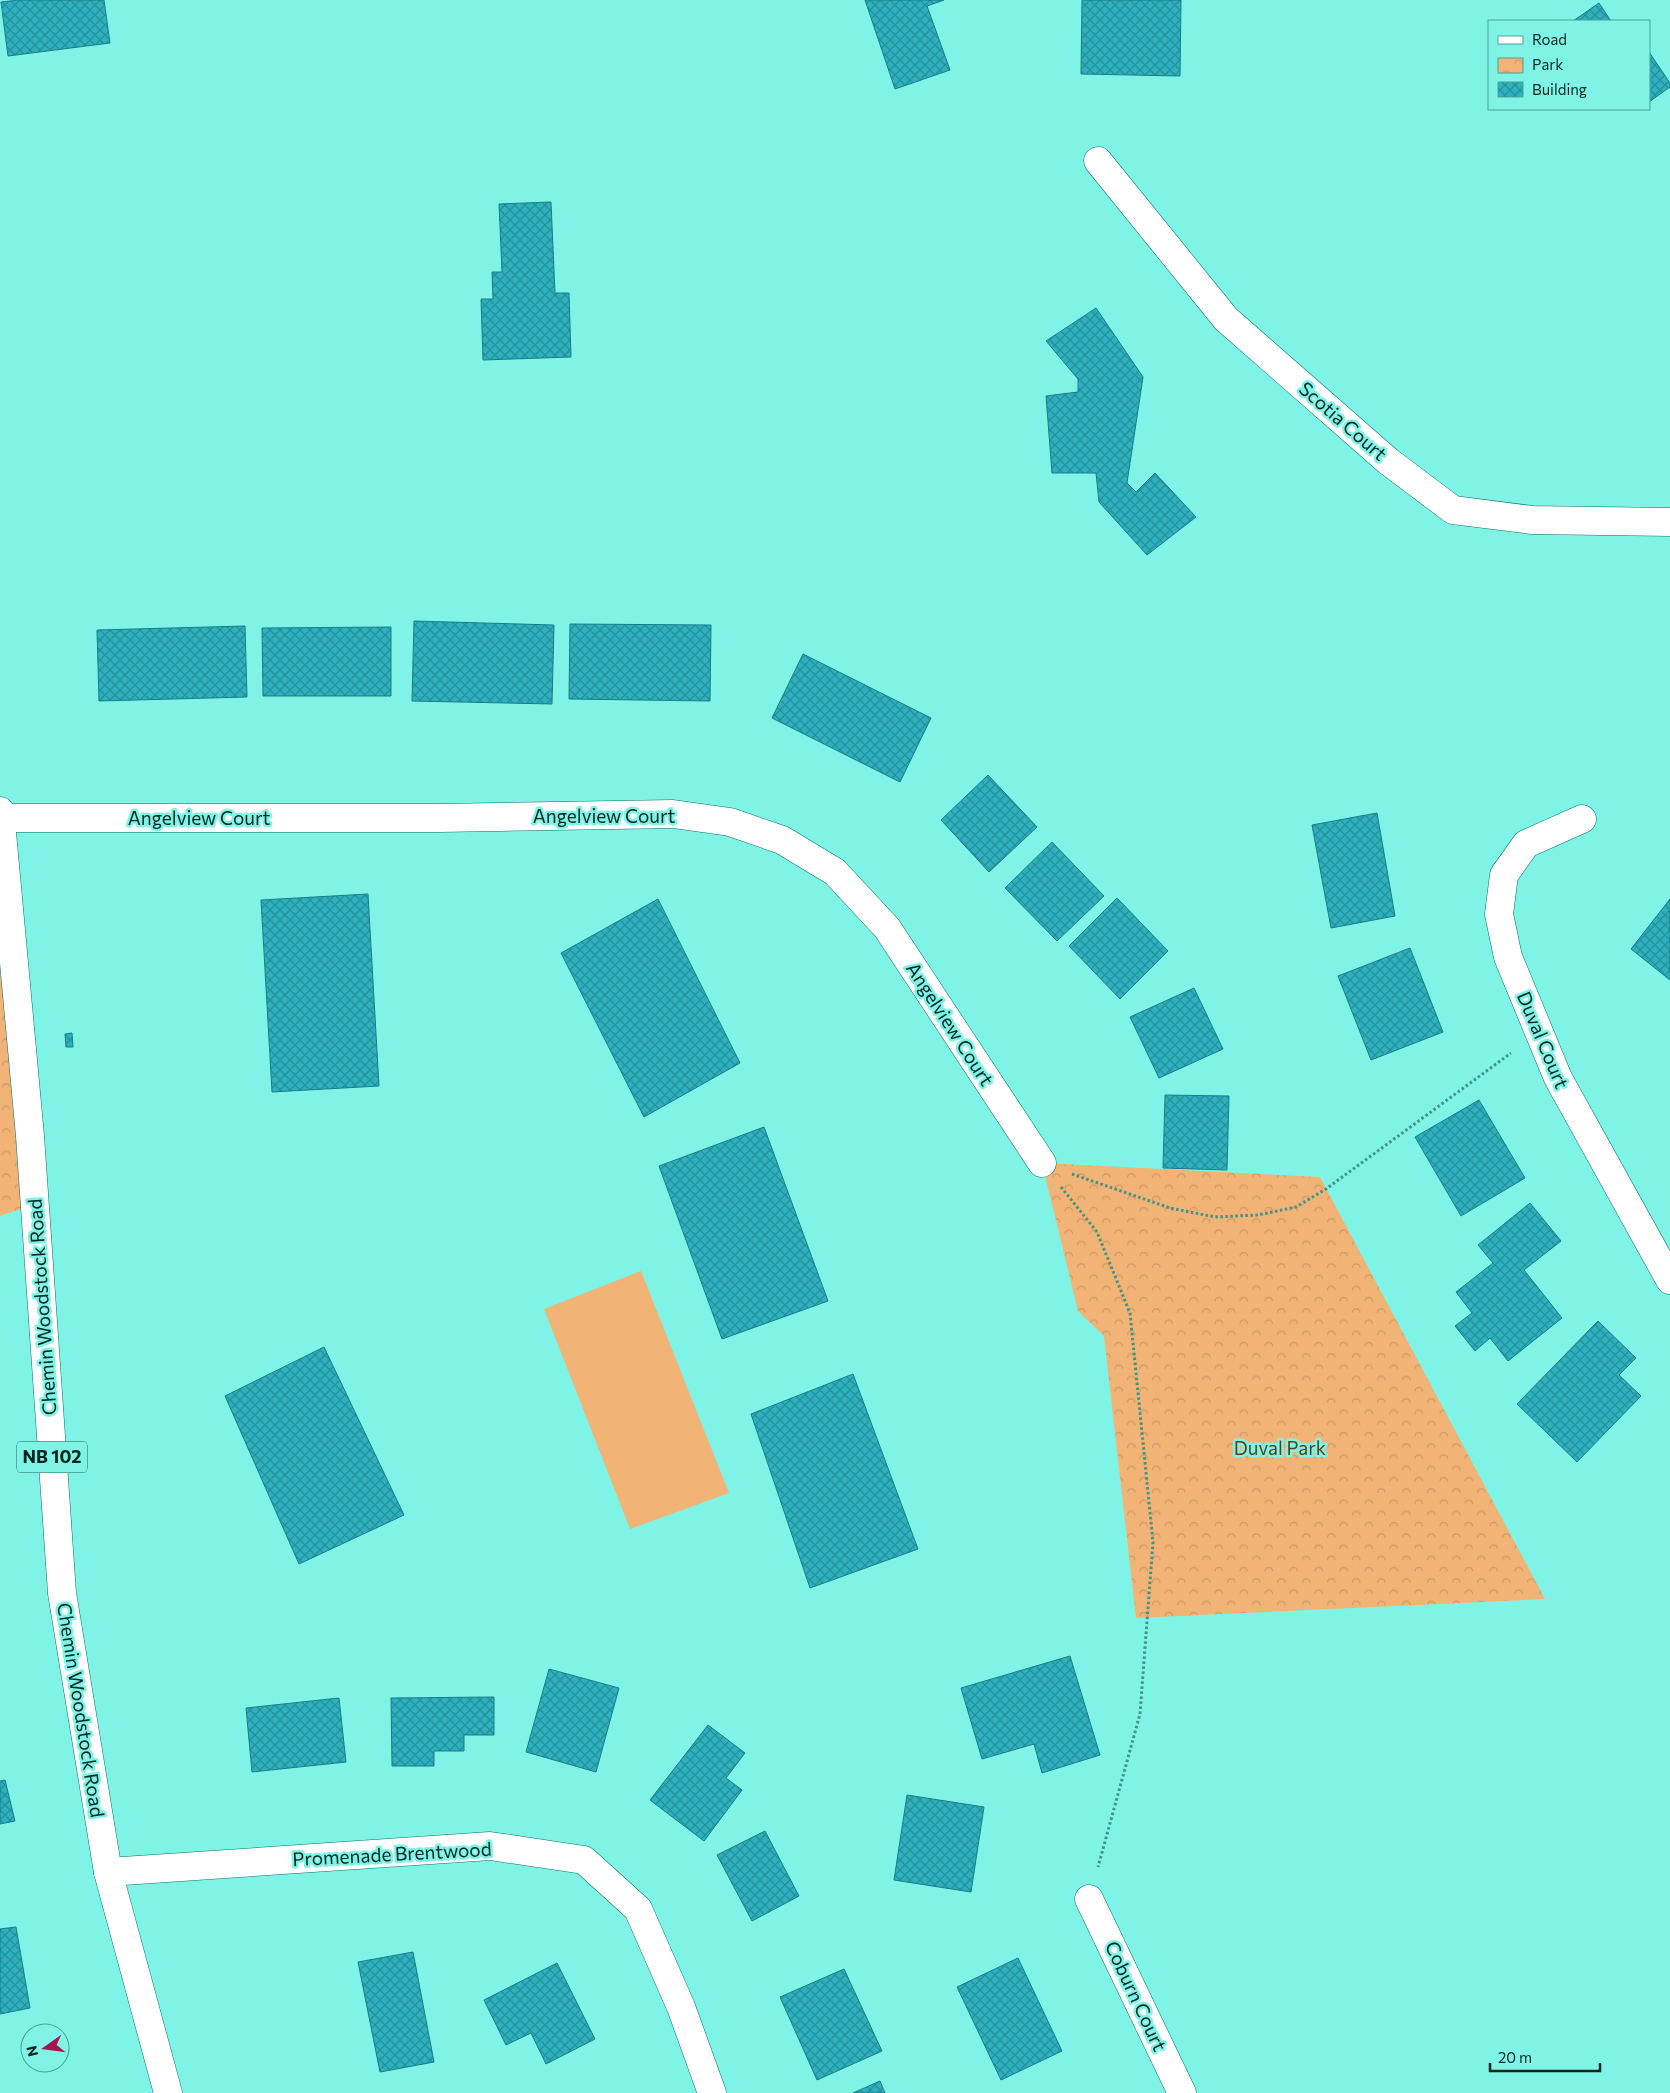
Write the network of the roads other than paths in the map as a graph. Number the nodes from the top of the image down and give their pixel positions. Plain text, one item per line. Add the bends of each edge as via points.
1 (1098, 161) dead end
2 (1670, 522) edge
3 (1, 815) edge
4 (1582, 819) dead end
5 (1042, 1163) road end
6 (1670, 1280) edge
7 (108, 1872) junction
8 (1090, 1899) road end
9 (168, 2093) edge
10 (712, 2093) edge
11 (1182, 2093) edge

1 - 2 street, Scotia Court via 1226,320 1388,461 1453,510 1532,520
3 - 5 street, Angelview Court via 440,818 673,814 730,822 782,840 835,872 887,928
3 - 7 street, Chemin Woodstock Road / NB 102 via 31,1146 62,1593
4 - 6 street, Duval Court via 1526,844 1504,875 1500,914 1508,956 1558,1078
7 - 9 street, Chemin Woodstock Road / NB 102
7 - 10 street, Promenade Brentwood via 490,1846 584,1860 638,1908 681,2007
8 - 11 street, Coburn Court

